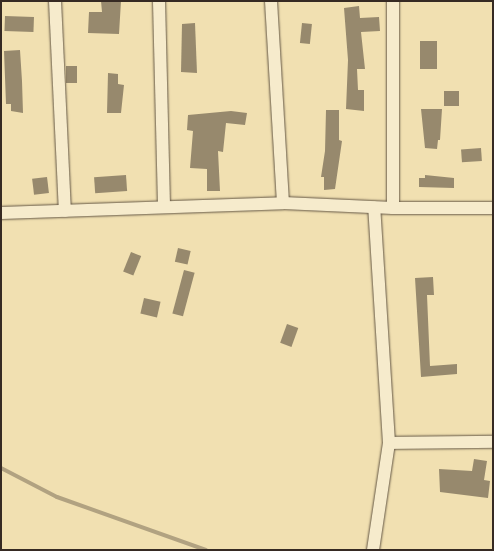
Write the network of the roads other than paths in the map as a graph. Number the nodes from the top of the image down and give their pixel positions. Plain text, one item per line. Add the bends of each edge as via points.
1 (55, 1) edge
2 (159, 1) edge
3 (272, 1) edge
4 (393, 1) edge
5 (283, 203) junction
6 (164, 207) junction
7 (374, 207) junction
8 (393, 208) junction
9 (493, 208) edge
10 (65, 211) junction
11 (1, 213) edge
12 (493, 442) edge
13 (388, 443) junction
14 (373, 550) edge

1 - 10 street
2 - 6 street
3 - 5 street
4 - 8 street
5 - 6 street
5 - 7 street
6 - 10 street
7 - 8 street
7 - 13 street
8 - 9 street
10 - 11 street
12 - 13 street
13 - 14 street

